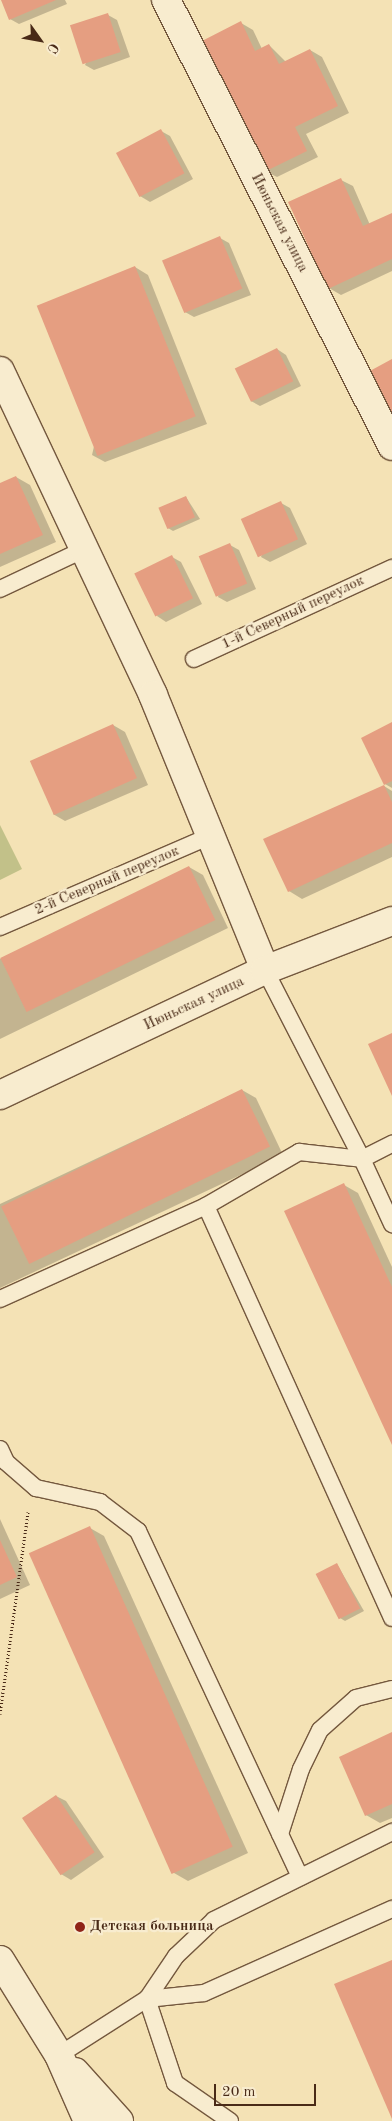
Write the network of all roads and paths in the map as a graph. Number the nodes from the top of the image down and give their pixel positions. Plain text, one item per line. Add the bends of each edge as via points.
1 (166, 0) edge
2 (0, 371) edge
3 (392, 446) edge
4 (86, 548) junction
5 (392, 568) edge
6 (0, 589) edge
7 (194, 659) dead end
8 (213, 835) junction
9 (392, 921) edge
10 (0, 927) edge
11 (265, 970) junction
12 (0, 1095) edge
13 (392, 1144) edge
14 (362, 1158) junction
15 (206, 1206) junction
16 (392, 1224) edge
17 (0, 1299) edge
18 (0, 1449) edge
19 (32, 1484) junction
20 (392, 1618) edge
21 (392, 1689) edge
22 (0, 1714) edge
23 (392, 1832) edge
24 (280, 1834) junction
25 (300, 1877) junction
26 (392, 1909) edge
27 (0, 1960) edge
28 (147, 1999) junction
29 (59, 2055) junction
30 (88, 2121) edge
31 (119, 2121) edge
32 (230, 2121) edge

1 - 3 street, Июньская улица
2 - 4 street
4 - 6 lane
4 - 8 street
5 - 7 lane, 1-й Северный переулок
8 - 10 lane, 2-й Северный переулок
8 - 11 street
9 - 11 street, Июньская улица
11 - 12 street, Июньская улица
11 - 14 lane
13 - 14 lane
14 - 15 lane via 299,1152
14 - 16 lane
15 - 17 lane
15 - 20 lane
18 - 19 lane via 6,1462
19 - 22 path
19 - 24 lane via 100,1502 138,1531
21 - 24 lane via 356,1698 320,1730 301,1768
23 - 25 lane
24 - 25 lane
25 - 28 lane via 214,1920 176,1956
26 - 28 lane via 204,1993
27 - 29 street
28 - 29 lane
28 - 32 lane via 175,2083
29 - 30 street
29 - 31 street

